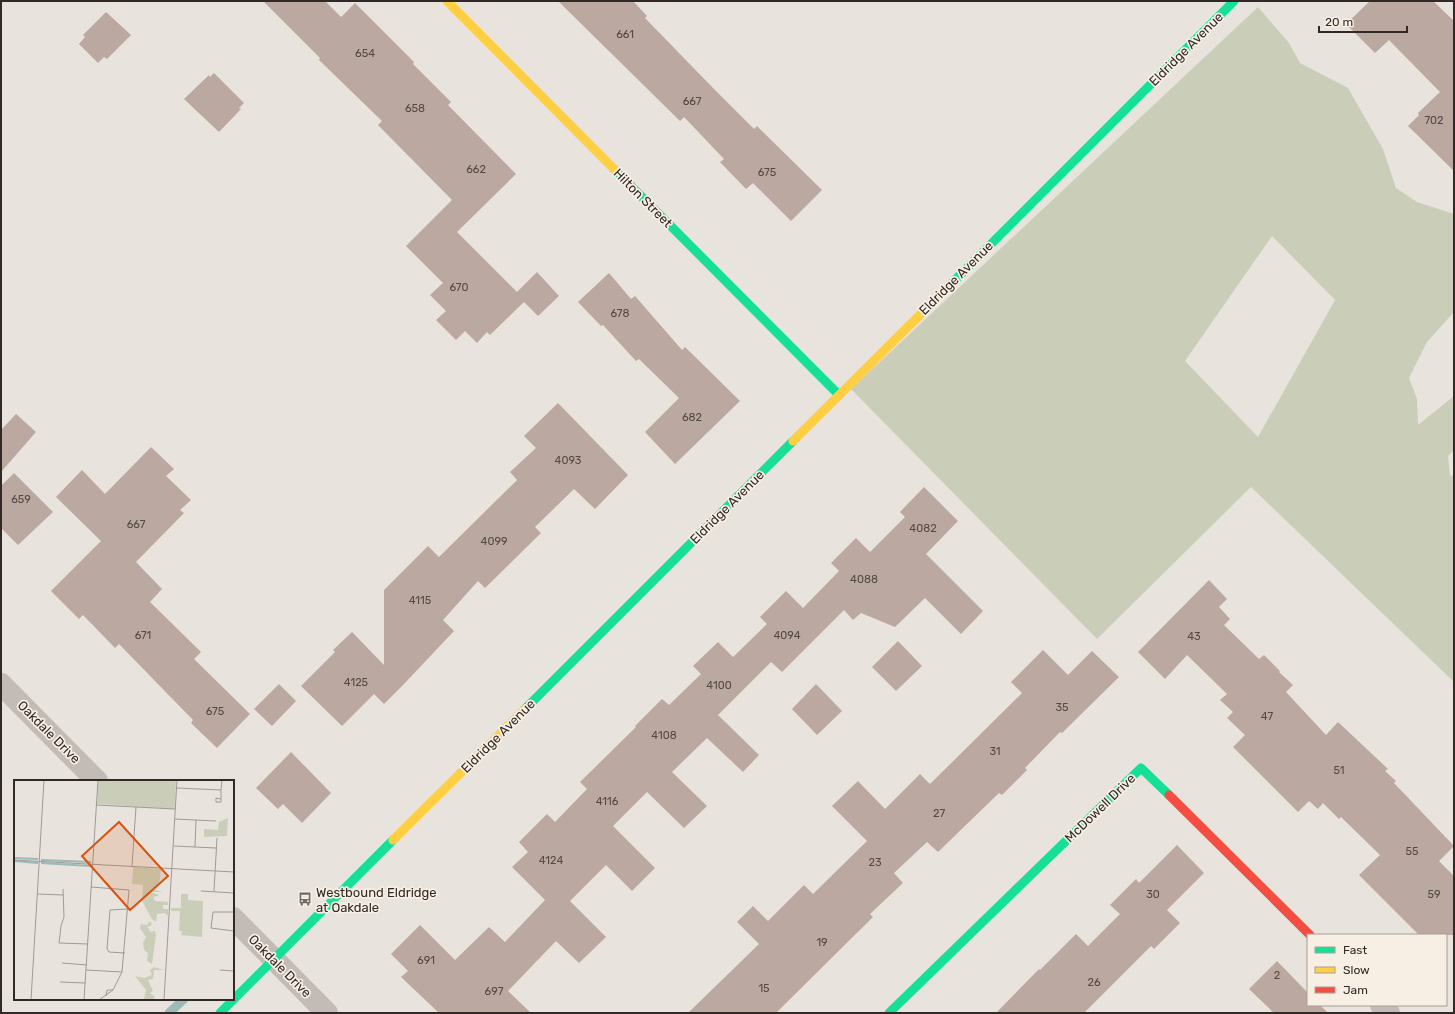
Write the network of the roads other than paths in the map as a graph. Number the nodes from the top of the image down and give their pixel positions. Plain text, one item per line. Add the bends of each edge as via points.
1 (447, 1) edge
2 (1234, 1) edge
3 (839, 395) junction
4 (1, 684) edge
5 (96, 780) edge
6 (234, 919) edge
7 (1309, 934) edge
8 (274, 960) junction
9 (234, 999) edge
10 (233, 1000) edge
11 (220, 1013) edge
12 (326, 1013) edge
13 (889, 1013) edge

1 - 3 street, Hilton Street
2 - 3 street, Eldridge Avenue
3 - 8 street, Eldridge Avenue
4 - 5 street, Oakdale Drive
6 - 8 street, Oakdale Drive
7 - 13 street, McDowell Drive via 1141,768
8 - 9 street, Eldridge Avenue
8 - 12 street, Oakdale Drive
10 - 11 street, Eldridge Avenue

